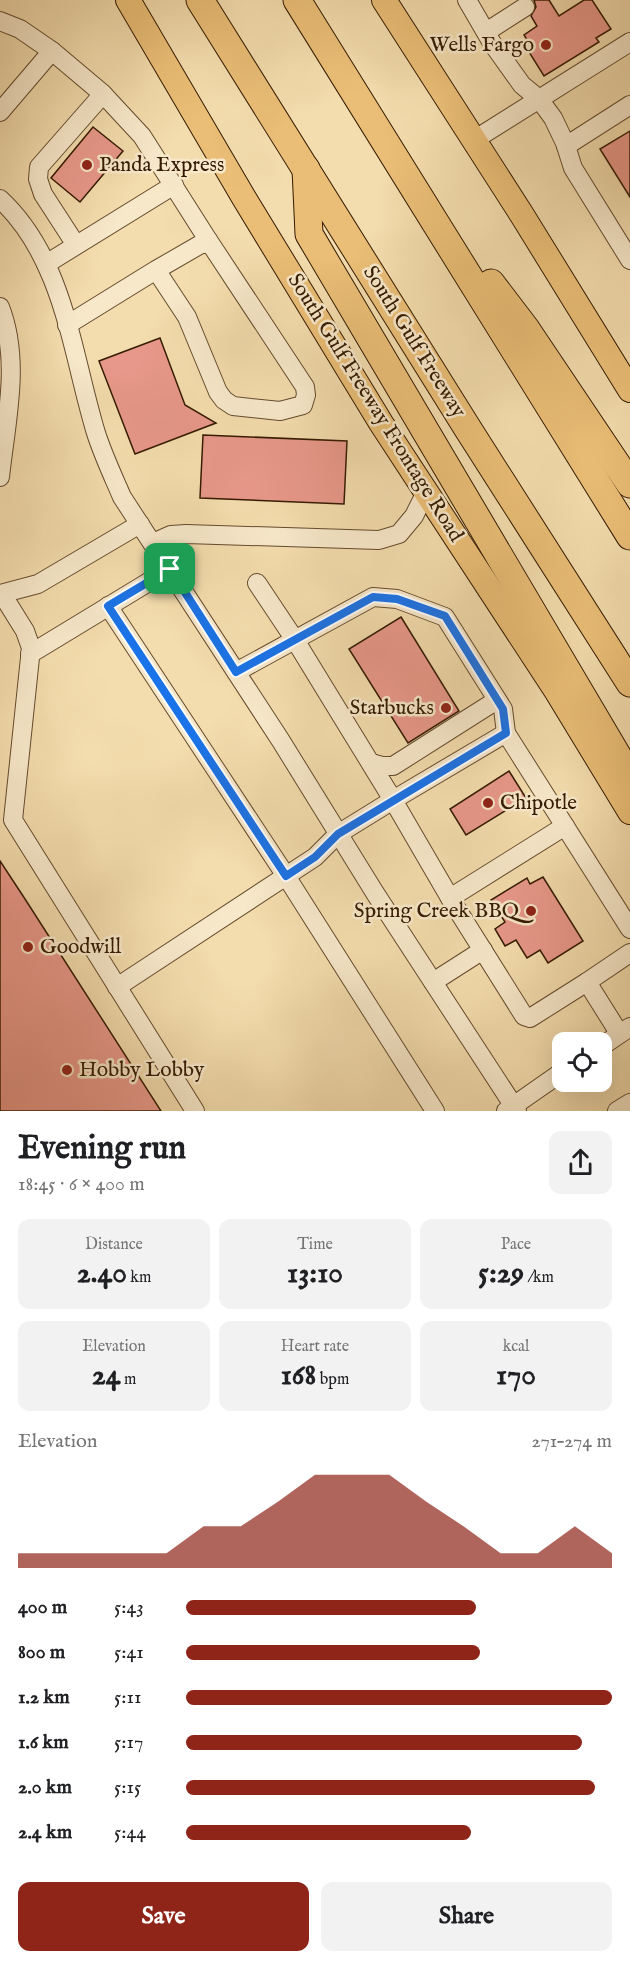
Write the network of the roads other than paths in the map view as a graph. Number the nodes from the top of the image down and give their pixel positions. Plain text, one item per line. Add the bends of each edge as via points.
1 (128, 0) edge
2 (200, 0) edge
3 (297, 0) edge
4 (384, 0) edge
5 (467, 0) edge
6 (525, 7) dead end
7 (0, 21) edge
8 (486, 32) junction
9 (630, 42) edge
10 (52, 51) junction
11 (103, 94) junction
12 (539, 99) junction
13 (630, 105) edge
14 (0, 112) edge
15 (474, 140) junction
16 (566, 146) junction
17 (306, 168) junction
18 (402, 168) junction
19 (174, 185) junction
20 (0, 199) edge
21 (208, 240) junction
22 (76, 245) junction
23 (630, 260) edge
24 (46, 264) junction
25 (156, 270) junction
26 (0, 307) edge
27 (68, 325) junction
28 (630, 390) edge
29 (0, 477) edge
30 (630, 484) edge
31 (426, 492) junction
32 (140, 524) junction
33 (630, 536) edge
34 (153, 543) junction
35 (170, 569) junction
36 (257, 583) dead end
37 (1, 594) edge
38 (108, 606) junction
39 (295, 640) junction
40 (30, 654) junction
41 (236, 672) junction
42 (630, 683) edge
43 (497, 700) junction
44 (506, 733) junction
45 (371, 763) junction
46 (630, 777) edge
47 (393, 800) junction
48 (630, 812) edge
49 (565, 826) junction
50 (338, 834) junction
51 (286, 876) junction
52 (450, 898) junction
53 (630, 929) edge
54 (483, 950) junction
55 (630, 953) edge
56 (433, 982) junction
57 (587, 982) junction
58 (117, 987) junction
59 (625, 1034) edge
60 (552, 1079) edge
61 (630, 1103) edge
62 (512, 1109) edge
63 (195, 1111) edge
64 (435, 1111) edge
65 (617, 1111) edge

1 - 31 main road, South Gulf Freeway Frontage Road via 244,198
2 - 17 highway, South Gulf Freeway
3 - 18 highway
4 - 15 main road
5 - 8 street
6 - 8 street
7 - 10 street via 20,29
8 - 12 street via 522,85
9 - 12 street
10 - 11 street
10 - 14 street
11 - 19 street via 142,136
11 - 22 street via 39,167 43,194
12 - 15 street
12 - 16 street
13 - 16 street
15 - 28 main road
16 - 23 street via 573,168
17 - 42 highway, South Gulf Freeway
17 - 46 highway via 309,234
18 - 30 highway via 526,329
18 - 33 highway
19 - 21 street
19 - 22 street
20 - 24 street via 22,223
21 - 25 street
21 - 25 street via 304,387 303,405 280,411 233,406 224,400 187,317
22 - 24 street
24 - 27 street
25 - 27 street
26 - 29 street via 8,326 12,375
27 - 32 street via 104,455 122,497
31 - 34 street via 399,534 379,540 186,534
31 - 48 main road, South Gulf Freeway Frontage Road
32 - 34 street
32 - 37 street via 38,584
34 - 35 street
35 - 38 street
35 - 41 street
36 - 39 street
37 - 40 street via 26,631
38 - 40 street
38 - 51 street
39 - 41 street
39 - 43 street via 373,597 397,599 445,616
39 - 45 street
40 - 58 street via 12,820
41 - 50 street
43 - 44 street via 503,709
43 - 45 street via 393,766
44 - 47 street
44 - 49 street
45 - 47 street
47 - 50 street
47 - 52 street
49 - 52 street
49 - 53 street
50 - 51 street via 315,857
50 - 56 street
51 - 58 street
51 - 64 street
52 - 54 street
54 - 56 street
54 - 57 street via 524,1016 530,1018
55 - 57 street
56 - 62 street
57 - 59 street
58 - 63 street
60 - 62 street
61 - 65 street

